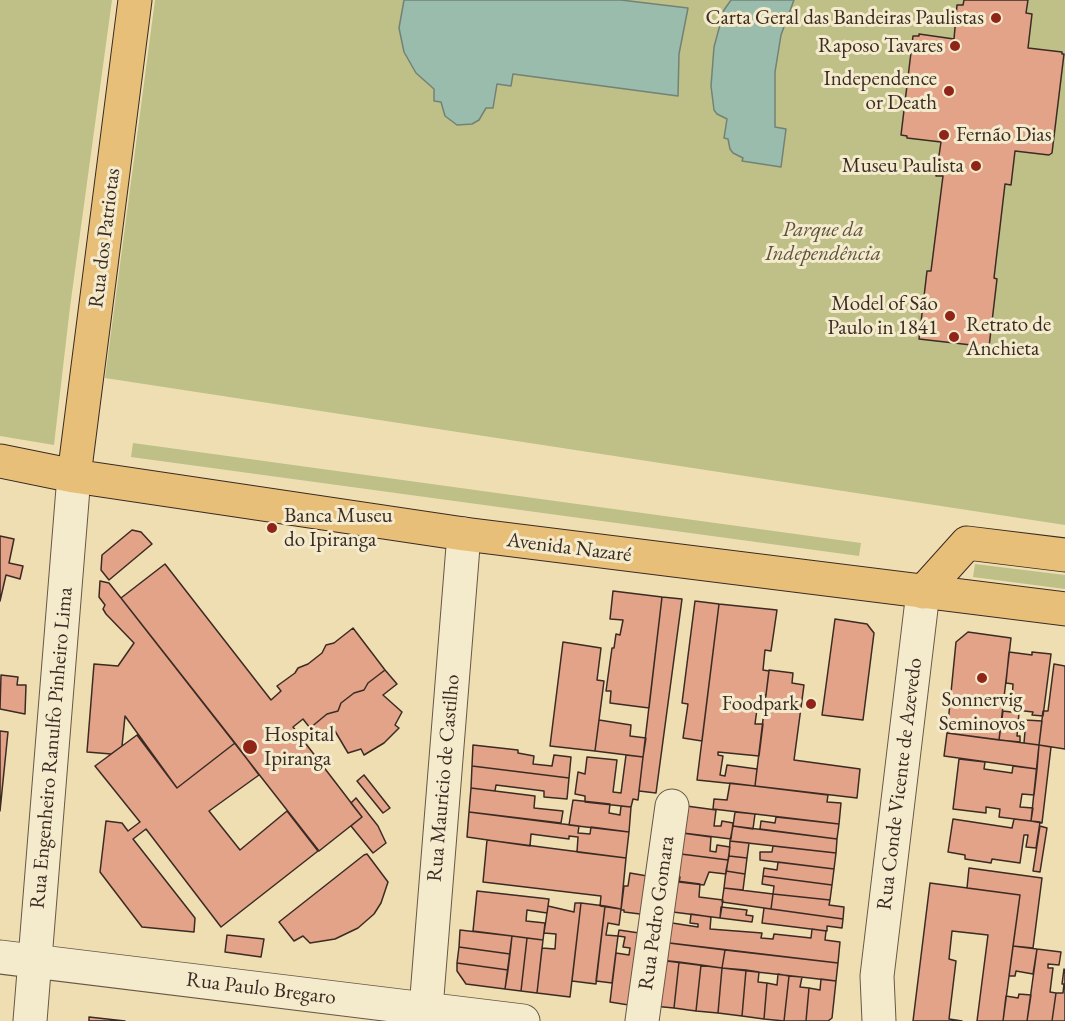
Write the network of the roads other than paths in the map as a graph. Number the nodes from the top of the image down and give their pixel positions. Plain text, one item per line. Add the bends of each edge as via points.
1 (135, 0) edge
2 (0, 461) edge
3 (74, 476) junction
4 (464, 534) junction
5 (1065, 555) edge
6 (923, 592) junction
7 (1065, 609) edge
8 (672, 806) dead end
9 (0, 957) edge
10 (35, 961) junction
11 (877, 976) junction
12 (425, 1015) edge
13 (30, 1021) edge
14 (523, 1021) edge
15 (642, 1021) edge
16 (861, 1021) edge
17 (879, 1021) edge

1 - 3 main road, Rua dos Patriotas
2 - 3 main road, Avenida Nazaré
3 - 4 main road, Avenida Nazaré
3 - 10 street, Rua Engenheiro Ranulfo Pinheiro Lima
4 - 6 main road, Avenida Nazaré
4 - 12 street, Rua Mauricio de Castilho
5 - 6 main road via 967,543
6 - 7 main road, Avenida Nazaré
6 - 11 street, Rua Conde Vicente de Azevedo
8 - 15 street, Rua Pedro Gomara
9 - 10 street, Rua Paulo Bregaro
10 - 12 street, Rua Paulo Bregaro
10 - 13 street, Rua Engenheiro Ranulfo Pinheiro Lima
11 - 16 street, Rua Conde Vicente de Azevedo
11 - 17 street, Rua Conde Vicente de Azevedo
12 - 14 street, Rua Paulo Bregaro

